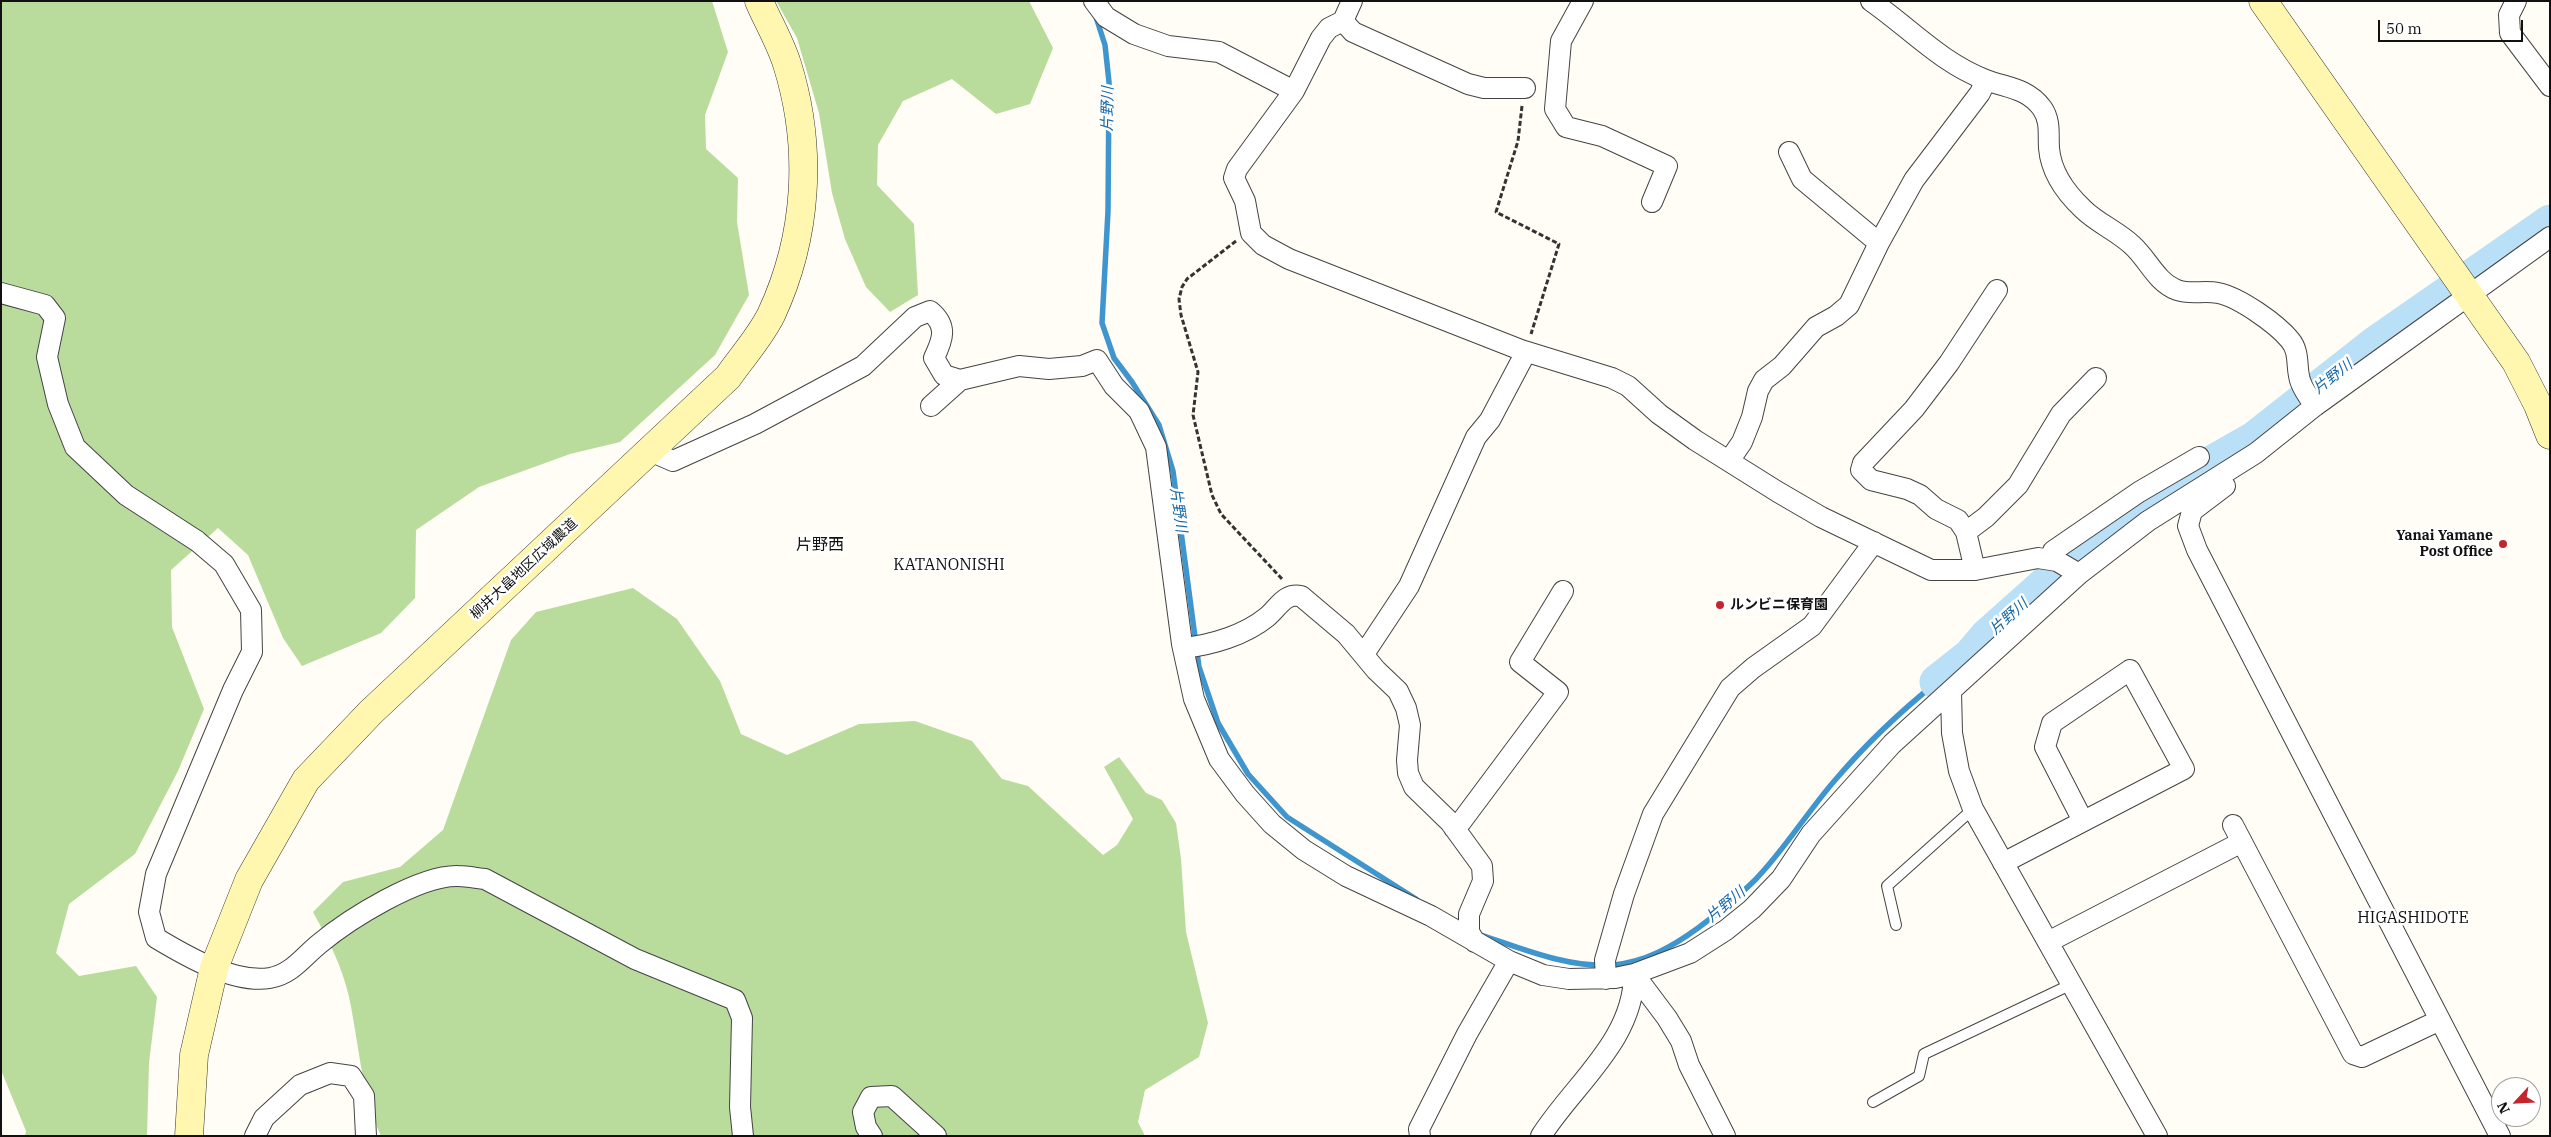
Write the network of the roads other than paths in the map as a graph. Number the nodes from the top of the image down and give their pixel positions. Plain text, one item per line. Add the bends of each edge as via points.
1 (759, 1) edge
2 (1094, 1) edge
3 (1352, 1) edge
4 (1583, 1) edge
5 (1871, 1) edge
6 (2263, 1) edge
7 (2516, 1) edge
8 (1343, 21) junction
9 (1986, 80) junction
10 (2550, 86) edge
11 (1524, 88) road end
12 (1294, 91) junction
13 (1789, 152) dead end
14 (1652, 202) dead end
15 (2550, 238) edge
16 (1879, 243) junction
17 (1997, 290) dead end
18 (1, 293) edge
19 (2469, 296) junction
20 (1526, 352) junction
21 (2096, 378) dead end
22 (960, 380) junction
23 (2309, 396) junction
24 (931, 406) dead end
25 (2550, 434) edge
26 (650, 452) junction
27 (2200, 457) dead end
28 (1729, 460) junction
29 (2241, 463) junction
30 (1966, 532) junction
31 (1874, 542) junction
32 (2065, 566) junction
33 (1975, 570) junction
34 (1563, 591) dead end
35 (1190, 647) junction
36 (1364, 654) junction
37 (1951, 692) junction
38 (1973, 809) junction
39 (2083, 821) junction
40 (1454, 828) junction
41 (2003, 863) junction
42 (1896, 925) dead end
43 (1475, 942) junction
44 (2048, 942) junction
45 (1509, 961) junction
46 (214, 968) junction
47 (1606, 970) junction
48 (1634, 974) junction
49 (2072, 984) junction
50 (2440, 1020) junction
51 (1872, 1102) dead end
52 (189, 1136) edge
53 (255, 1136) edge
54 (366, 1136) edge
55 (743, 1136) edge
56 (872, 1136) edge
57 (936, 1136) edge
58 (1420, 1136) edge
59 (1541, 1136) edge
60 (1725, 1136) edge
61 (2157, 1136) edge
62 (2500, 1136) edge

1 - 26 street, 柳井大畠地区広域農道 via 787,63 804,142 802,216 790,268 770,316 728,377
2 - 12 street via 1106,18 1134,34 1168,46 1219,52
3 - 8 street
4 - 14 street via 1561,41 1555,109 1566,127 1602,136 1667,166
5 - 9 street via 1934,52
6 - 19 street
7 - 10 street via 2509,15 2510,33
8 - 11 street via 1353,32 1468,84 1484,88
8 - 12 street via 1329,28 1321,38
9 - 16 street via 1980,93 1914,180
9 - 23 street via 2025,91 2042,109 2049,126 2052,167 2062,185 2084,210 2132,244 2162,281 2192,293 2218,293 2239,300 2280,329 2296,353
12 - 20 street via 1237,169 1234,178 1246,208 1251,233 1263,245 1289,259
13 - 16 street via 1802,178
15 - 19 street
16 - 28 street via 1849,304 1816,327 1782,366 1764,380 1742,442
17 - 30 street via 1920,402 1863,463 1861,470 1871,480 1920,495 1936,509 1958,520
18 - 46 street via 45,305 55,318 46,357 58,404 75,447 126,495 197,541 224,564 251,610 252,652 156,874 150,912 156,938
19 - 23 street
19 - 25 street via 2516,362
20 - 28 street via 1612,378 1628,386 1659,414
20 - 36 street via 1490,420 1476,437 1410,586
21 - 30 street via 2061,414 2018,485
22 - 24 street
22 - 26 street via 944,375 934,358 943,337 939,318 930,311 915,317 862,366 755,424 673,462
22 - 35 street via 1019,366 1049,369 1082,366 1097,360 1114,386 1139,411 1156,447
23 - 29 street
26 - 46 street, 柳井大畠地区広域農道 via 371,712 306,780 249,880
27 - 32 street via 2139,492 2052,552
28 - 31 street via 1821,517
29 - 32 street
29 - 50 street via 2238,476 2192,511 2188,526 2197,550
30 - 33 street
31 - 33 street via 1931,570
31 - 47 street via 1812,626 1730,688 1653,814 1626,886
32 - 33 street via 2038,558
32 - 37 street
34 - 40 street via 1520,662 1558,692
35 - 36 street via 1246,631 1293,594 1302,596
35 - 43 street via 1194,699 1219,758 1272,824 1304,850 1346,876 1431,916
36 - 40 street via 1398,691 1406,708 1410,725 1408,772 1414,787
37 - 38 street via 1952,733 1959,771
37 - 48 street via 1892,744 1811,834 1781,879 1752,909 1690,953
38 - 41 street
38 - 42 lane via 1887,886
39 - 39 street via 2184,769 2130,670 2052,723 2045,748
39 - 41 street
40 - 43 street via 1482,866 1483,881 1469,914 1469,932
41 - 44 street
43 - 45 street
44 - 49 street
44 - 50 street via 2238,833 2353,1054 2362,1057
45 - 47 street via 1543,975 1569,979
45 - 58 street via 1467,1034 1419,1129
46 - 52 street, 柳井大畠地区広域農道 via 194,1054
46 - 55 street via 240,976 270,978 293,969 354,917 403,892 436,878 485,879 634,959 736,1000 742,1018 740,1107
47 - 48 street
48 - 59 street via 1634,993 1623,1024
48 - 60 street via 1680,1041
49 - 51 lane via 1924,1054 1919,1076
49 - 61 street
50 - 62 street
53 - 54 street via 264,1118 300,1085 330,1073 351,1076 364,1096
56 - 57 street via 863,1112 871,1097 892,1096

